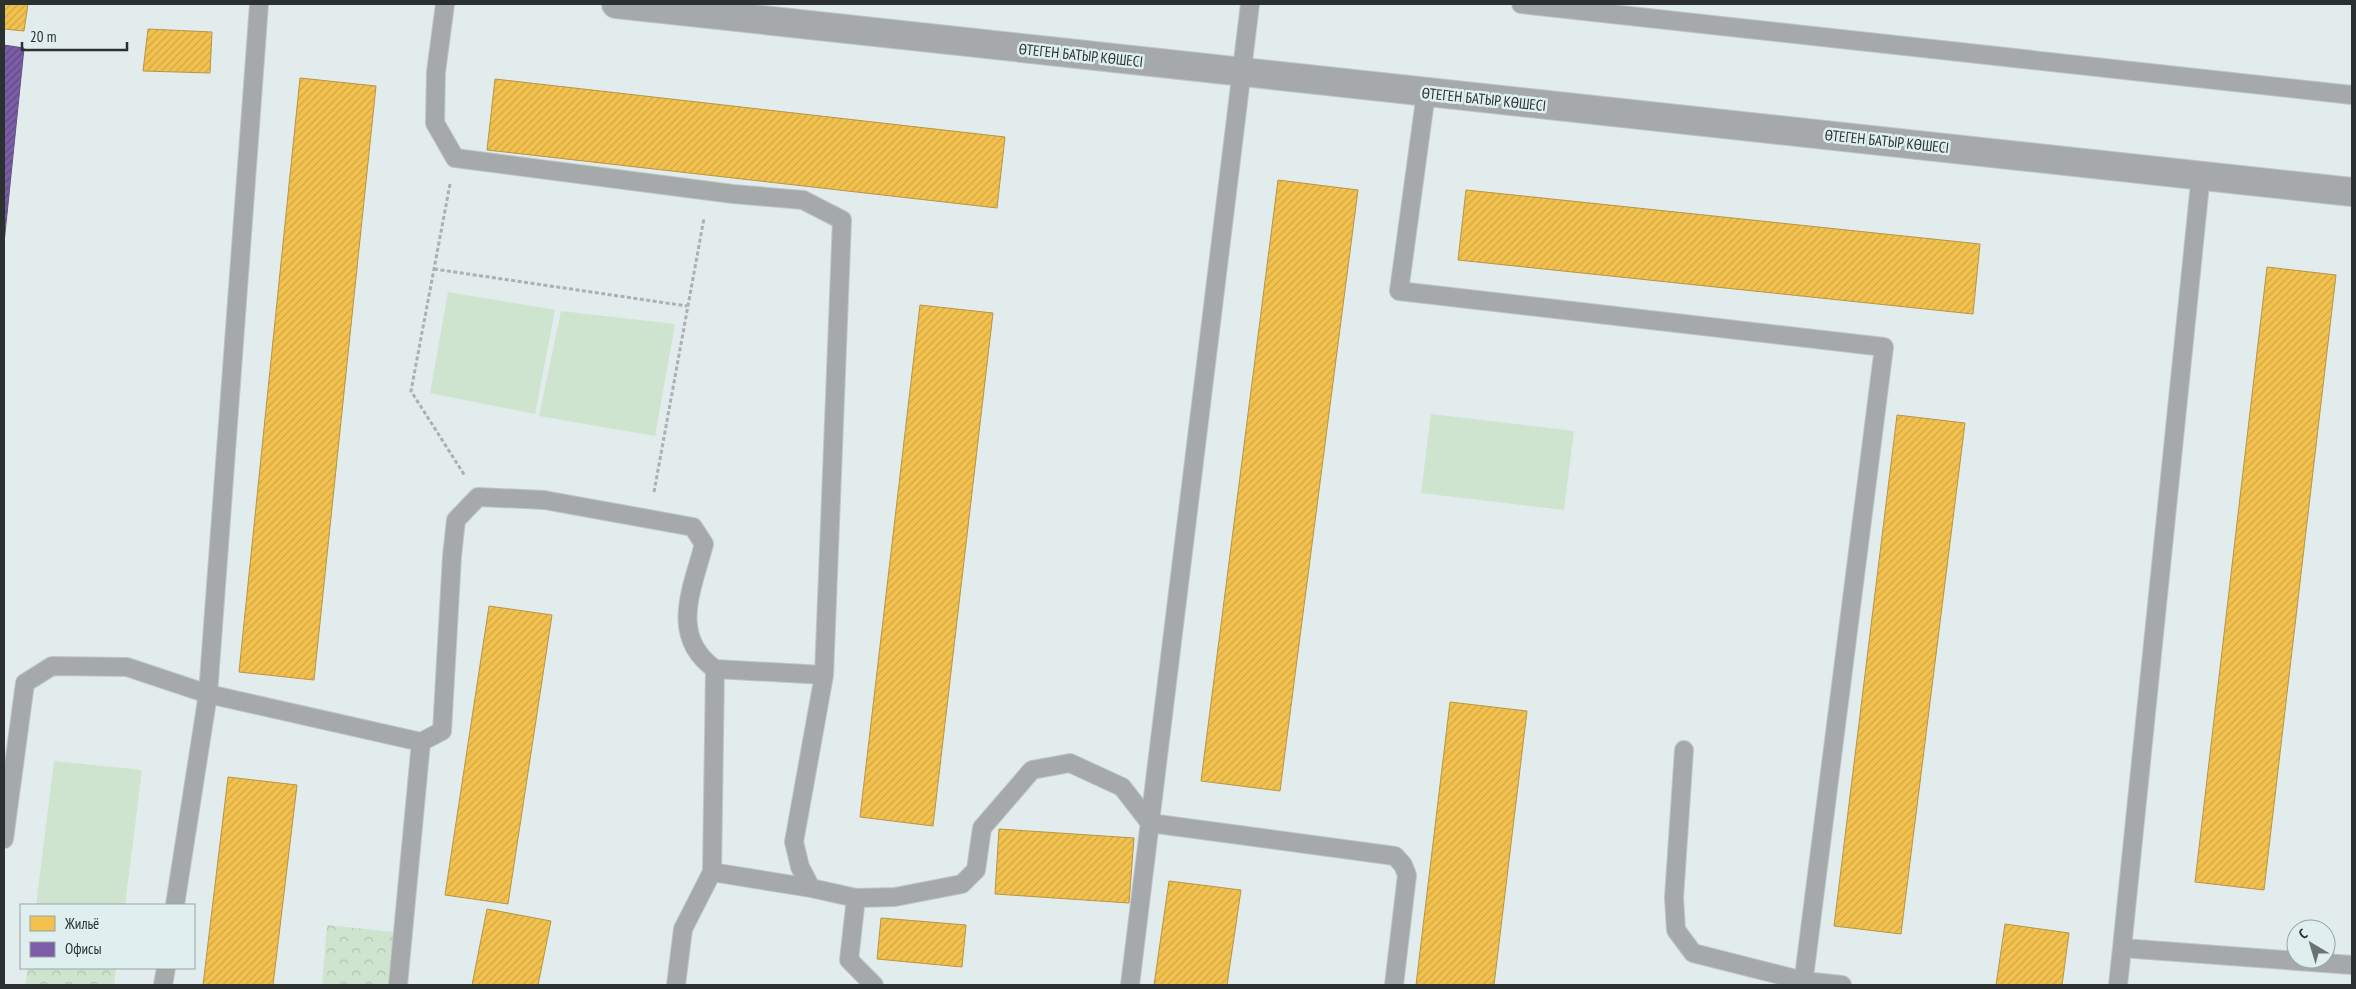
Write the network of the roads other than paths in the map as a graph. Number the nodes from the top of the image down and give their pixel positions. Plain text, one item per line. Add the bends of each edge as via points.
1 (259, 4) edge
2 (445, 4) edge
3 (616, 4) edge
4 (1250, 4) edge
5 (1521, 4) edge
6 (1242, 73) junction
7 (1426, 93) junction
8 (2352, 95) edge
9 (2201, 174) junction
10 (2352, 192) edge
11 (715, 668) junction
12 (824, 675) junction
13 (208, 694) junction
14 (421, 742) junction
15 (1684, 750) dead end
16 (1150, 823) junction
17 (4, 839) edge
18 (712, 872) junction
19 (812, 888) junction
20 (856, 898) junction
21 (176, 904) edge
22 (2122, 948) junction
23 (2352, 965) edge
24 (166, 969) edge
25 (1803, 983) edge
26 (163, 985) edge
27 (398, 985) edge
28 (676, 985) edge
29 (874, 985) edge
30 (1130, 985) edge
31 (1394, 985) edge
32 (1842, 985) edge
33 (2118, 985) edge

1 - 13 lane
2 - 12 lane via 436,72 434,123 454,158 803,200 842,220
3 - 6 street, ӨТЕГЕН БАТЫР КӨШЕСІ
4 - 6 lane
5 - 8 lane
6 - 7 street, ӨТЕГЕН БАТЫР КӨШЕСІ
6 - 16 lane
7 - 9 street, ӨТЕГЕН БАТЫР КӨШЕСІ
7 - 25 lane via 1399,291 1884,347
9 - 10 street, ӨТЕГЕН БАТЫР КӨШЕСІ
9 - 22 lane
11 - 12 lane
11 - 14 lane via 700,658 690,639 687,610 704,544 693,527 544,500 478,497 456,520 442,731
11 - 18 lane
12 - 19 lane via 794,842 800,867
13 - 14 lane
13 - 17 lane via 127,667 52,666 26,683
13 - 21 lane
14 - 27 lane
15 - 25 lane via 1674,898 1676,930 1693,953
16 - 20 lane via 1122,787 1070,763 1032,770 982,828 976,870 962,884 895,897
16 - 30 lane
16 - 31 lane via 1395,856 1407,875
18 - 19 lane
18 - 28 lane via 682,929
19 - 20 lane
20 - 29 lane via 849,960
22 - 23 lane
22 - 33 lane
24 - 26 lane
25 - 32 lane

